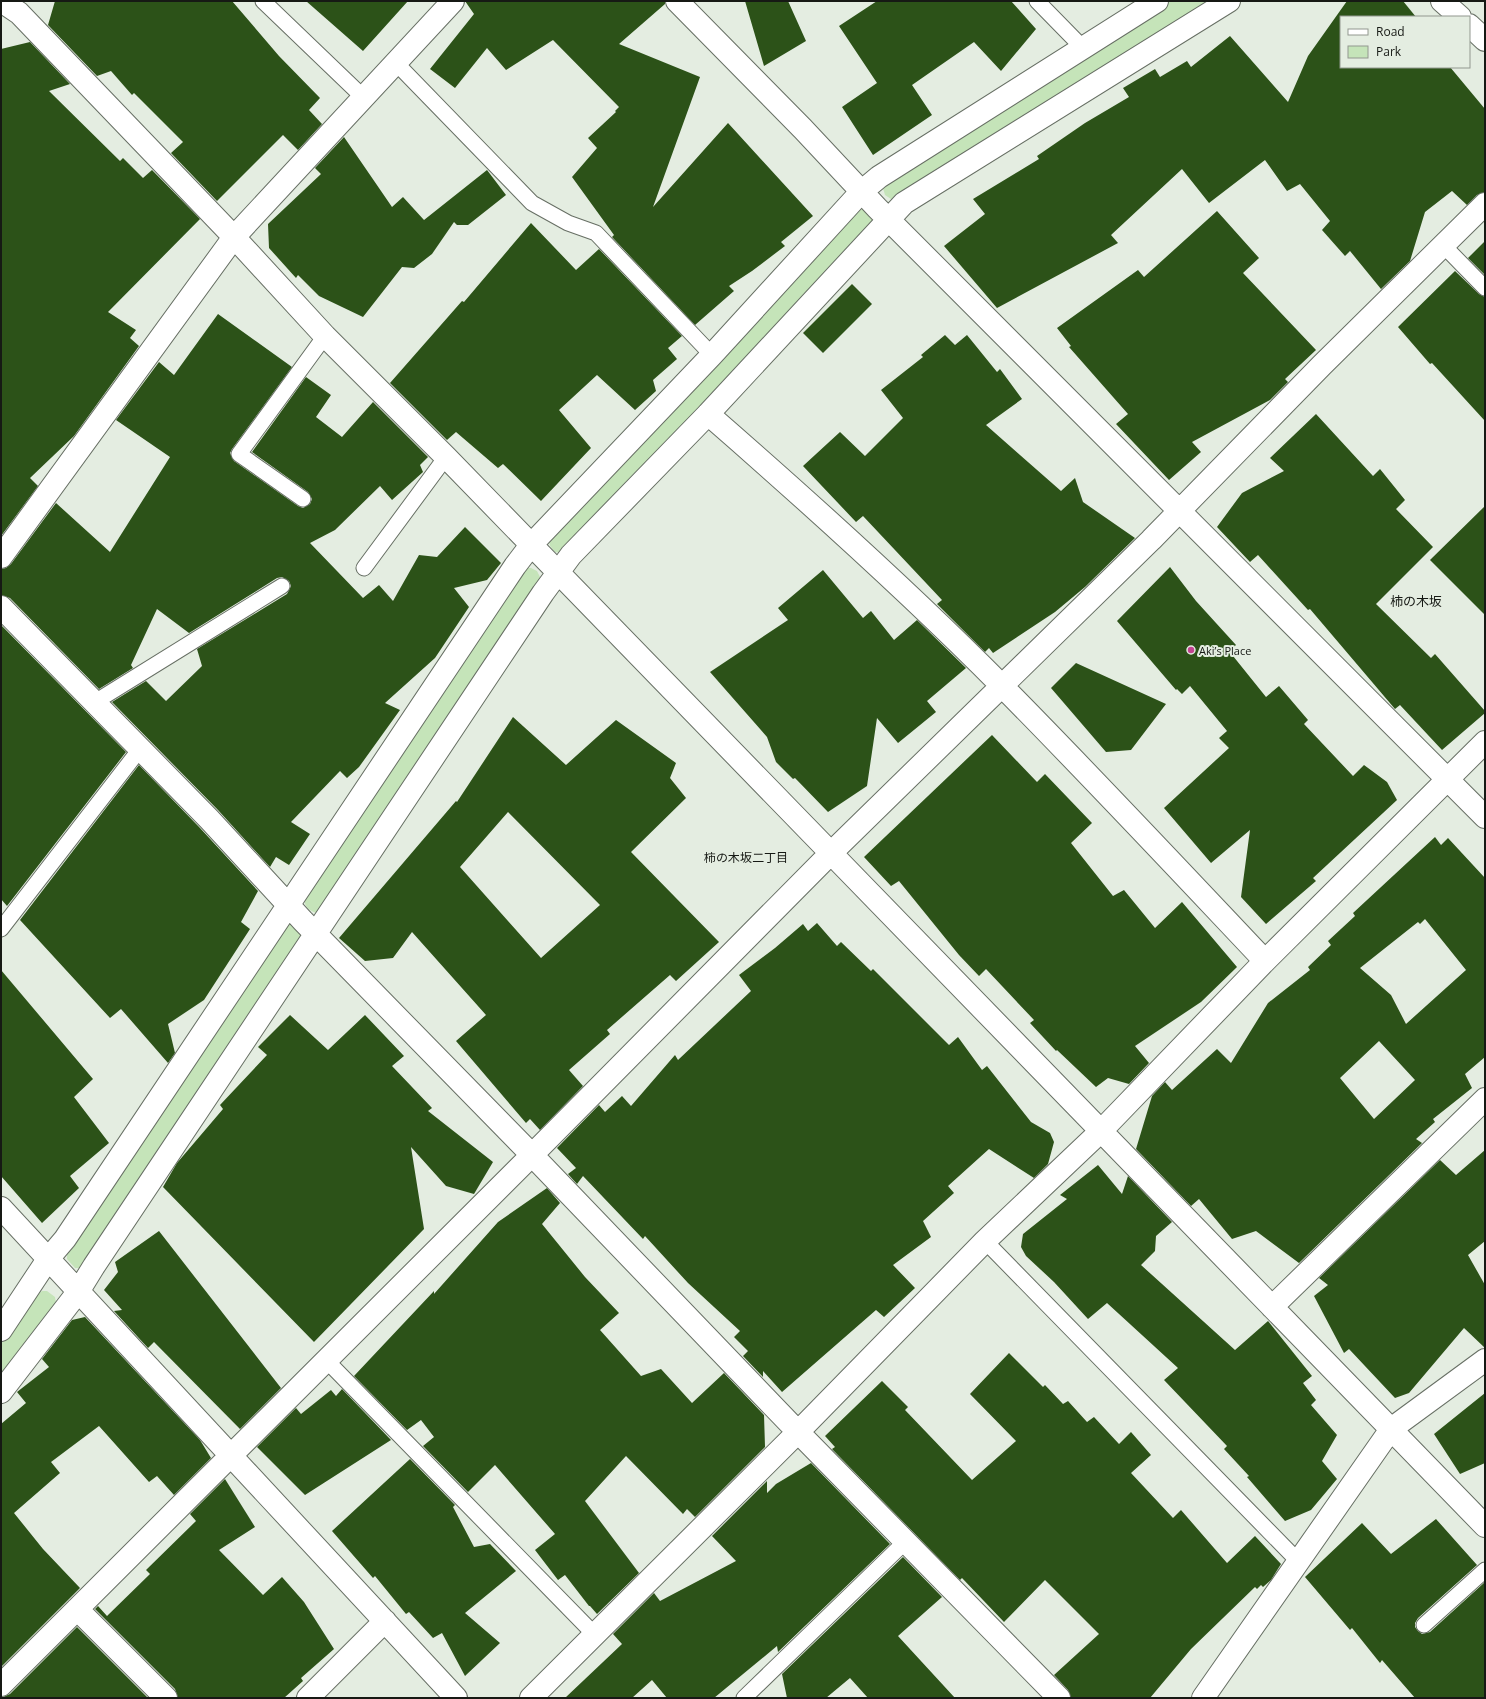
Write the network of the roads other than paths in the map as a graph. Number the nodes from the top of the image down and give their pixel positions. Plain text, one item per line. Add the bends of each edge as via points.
1 (1, 1) edge
2 (263, 1) edge
3 (453, 1) edge
4 (677, 1) edge
5 (1037, 1) edge
6 (1157, 1) edge
7 (1230, 1) edge
8 (1442, 1) edge
9 (1459, 16) edge
10 (1470, 26) edge
11 (1485, 40) edge
12 (1083, 48) junction
13 (396, 63) junction
14 (364, 98) junction
15 (861, 192) junction
16 (1485, 204) edge
17 (889, 219) junction
18 (234, 237) junction
19 (1443, 245) junction
20 (1485, 288) edge
21 (325, 336) junction
22 (712, 355) junction
23 (708, 414) junction
24 (446, 456) junction
25 (303, 499) dead end
26 (1180, 511) junction
27 (531, 545) junction
28 (1, 557) edge
29 (364, 568) dead end
30 (558, 573) junction
31 (282, 586) dead end
32 (1, 607) edge
33 (1002, 686) junction
34 (95, 702) junction
35 (1485, 742) edge
36 (140, 749) junction
37 (1448, 780) junction
38 (1485, 817) edge
39 (830, 853) junction
40 (288, 904) junction
41 (1, 929) edge
42 (315, 933) junction
43 (1265, 961) junction
44 (1485, 1099) edge
45 (1101, 1131) junction
46 (532, 1155) junction
47 (1, 1208) edge
48 (985, 1241) junction
49 (48, 1259) junction
50 (78, 1292) junction
51 (1272, 1307) junction
52 (1, 1330) edge
53 (326, 1360) junction
54 (1485, 1360) edge
55 (1, 1392) edge
56 (1391, 1429) junction
57 (798, 1432) junction
58 (231, 1454) junction
59 (1485, 1526) edge
60 (906, 1542) junction
61 (1298, 1561) junction
62 (1485, 1570) edge
63 (77, 1609) junction
64 (385, 1621) junction
65 (1424, 1625) dead end
66 (595, 1635) junction
67 (1, 1685) edge
68 (166, 1698) edge
69 (308, 1698) edge
70 (456, 1698) edge
71 (531, 1698) edge
72 (744, 1698) edge
73 (1059, 1698) edge
74 (1203, 1698) edge

1 - 18 street via 19,13
2 - 14 lane
3 - 13 street
4 - 15 street
5 - 12 lane
6 - 12 street
7 - 17 street via 904,203
8 - 9 street
10 - 11 street
12 - 15 street via 879,177
13 - 14 street
13 - 22 lane via 532,203 568,223 596,233
14 - 18 street
15 - 17 street
15 - 22 street
16 - 19 street
17 - 23 street
17 - 26 street
18 - 21 street
18 - 28 street
19 - 20 lane
19 - 26 street
21 - 24 street
21 - 25 lane via 239,454
22 - 27 street
23 - 30 street via 571,555
23 - 33 street via 831,522
24 - 27 street
24 - 29 lane
26 - 33 street
26 - 37 street
27 - 30 street
27 - 40 street
30 - 39 street
30 - 42 street
31 - 34 lane
32 - 34 street
33 - 39 street
33 - 43 street
34 - 36 street
35 - 37 street
36 - 40 street
36 - 41 lane
37 - 38 street
37 - 43 street
39 - 45 street
39 - 46 street
40 - 42 street
40 - 49 street via 65,1239
42 - 46 street
42 - 50 street
43 - 45 street
44 - 51 street
45 - 48 street
45 - 51 street
46 - 53 street
46 - 57 street
47 - 49 street
48 - 57 street
48 - 61 lane
49 - 50 street
49 - 52 street
50 - 55 street
50 - 58 street
51 - 56 street
53 - 58 street
53 - 66 lane
54 - 56 street
56 - 59 street
56 - 61 street
57 - 60 street
57 - 66 street
58 - 63 street
58 - 64 street
60 - 72 lane
60 - 73 street
61 - 74 street
62 - 65 lane
63 - 67 street
63 - 68 street
64 - 69 street
64 - 70 street
66 - 71 street

